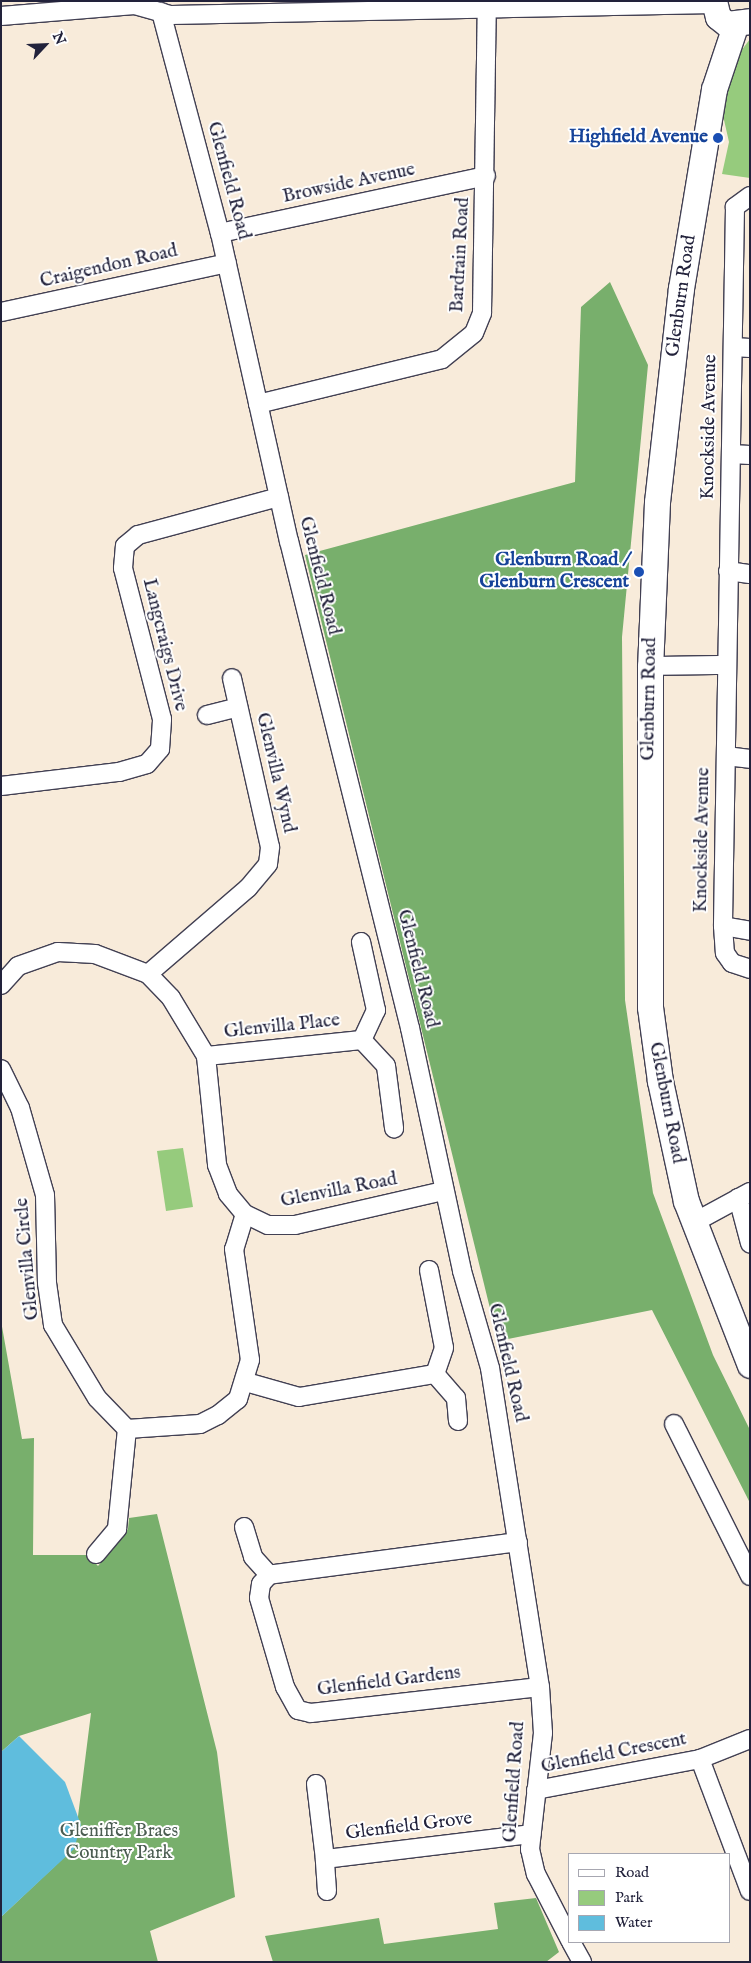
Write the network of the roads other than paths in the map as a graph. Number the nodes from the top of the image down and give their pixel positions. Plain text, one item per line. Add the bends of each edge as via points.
1 (135, 3) edge
2 (714, 3) edge
3 (506, 5) edge
4 (488, 8) junction
5 (161, 12) junction
6 (1, 16) edge
7 (742, 24) edge
8 (486, 176) junction
9 (750, 196) edge
10 (220, 234) junction
11 (227, 263) junction
12 (1, 312) edge
13 (741, 347) edge
14 (258, 404) junction
15 (731, 454) junction
16 (750, 455) edge
17 (279, 497) junction
18 (728, 571) junction
19 (750, 574) edge
20 (650, 666) junction
21 (726, 666) junction
22 (232, 678) dead end
23 (238, 707) junction
24 (206, 715) dead end
25 (726, 756) junction
26 (750, 760) edge
27 (1, 786) edge
28 (723, 926) junction
29 (750, 931) edge
30 (361, 942) dead end
31 (750, 969) edge
32 (148, 974) junction
33 (1, 985) edge
34 (362, 1040) junction
35 (206, 1056) junction
36 (1, 1069) edge
37 (394, 1128) dead end
38 (443, 1191) junction
39 (744, 1195) edge
40 (245, 1214) junction
41 (693, 1222) junction
42 (750, 1243) edge
43 (429, 1270) dead end
44 (750, 1365) edge
45 (434, 1374) junction
46 (246, 1382) junction
47 (458, 1421) dead end
48 (674, 1424) dead end
49 (127, 1429) junction
50 (244, 1527) dead end
51 (518, 1542) junction
52 (96, 1554) dead end
53 (269, 1575) junction
54 (750, 1576) edge
55 (540, 1687) junction
56 (750, 1739) edge
57 (700, 1759) junction
58 (316, 1784) dead end
59 (536, 1790) junction
60 (531, 1834) junction
61 (325, 1859) junction
62 (327, 1891) dead end
63 (750, 1891) edge
64 (568, 1937) edge
65 (571, 1943) edge
66 (582, 1962) edge

1 - 5 street
1 - 6 street
2 - 3 street
2 - 7 street via 718,17
3 - 4 street
4 - 5 street
4 - 8 street, Bardrain Road
5 - 10 street, Glenfield Road
7 - 20 street, Glenburn Road via 714,89 681,288 657,502
8 - 10 street, Browside Avenue
8 - 14 street, Bardrain Road via 482,313 474,333 458,350 442,359
9 - 13 street, Knockside Avenue via 735,207
10 - 11 street, Glenfield Road
11 - 12 street, Craigendon Road
11 - 14 street, Glenfield Road
13 - 15 street, Knockside Avenue
14 - 17 street, Glenfield Road
15 - 16 street
15 - 18 street, Knockside Avenue
17 - 27 street, Langcraigs Drive via 138,535 126,546 123,568 162,719 160,749 147,764 119,772
17 - 38 street, Glenfield Road via 410,1028
18 - 19 street
18 - 21 street, Knockside Avenue
20 - 21 street
20 - 41 street, Glenburn Road via 650,1007 669,1127
21 - 25 street, Knockside Avenue
22 - 23 street, Glenvilla Wynd
23 - 24 street, Glenvilla Wynd
23 - 32 street, Glenvilla Wynd via 270,847 268,864 248,888
25 - 26 street
25 - 28 street, Knockside Avenue
28 - 29 street, Knockside Avenue
28 - 31 street, Knockside Avenue via 725,953 732,962
30 - 34 street, Glenvilla Place via 376,1010
32 - 33 street via 95,954 58,952 18,966
32 - 35 street via 171,998
34 - 35 street, Glenvilla Place
34 - 37 street, Glenvilla Place via 386,1066
35 - 40 street via 217,1165 228,1194
36 - 49 street, Glenvilla Circle via 20,1108 45,1195 47,1283 53,1325 96,1398
38 - 40 street, Glenvilla Road via 295,1225 268,1225
38 - 51 street, Glenfield Road via 490,1368
39 - 41 street
39 - 42 street
40 - 46 street via 234,1248 248,1340
41 - 44 street, Glenburn Road
43 - 45 street via 444,1348
45 - 46 street via 299,1397
45 - 47 street via 456,1398
46 - 49 street via 238,1399 200,1424
48 - 54 street
49 - 52 street via 117,1529
50 - 53 street via 253,1557
51 - 53 street
51 - 55 street, Glenfield Road
53 - 55 street, Glenfield Gardens via 261,1584 259,1598 285,1687 298,1710 311,1714
55 - 59 street, Glenfield Road via 543,1733
56 - 57 street, Glenfield Crescent
57 - 59 street, Glenfield Crescent
57 - 63 street, Glenfield Crescent
58 - 61 street
59 - 60 street, Glenfield Road
60 - 61 street, Glenfield Grove
60 - 64 street, Glenfield Road via 536,1874
61 - 62 street, Glenfield Grove
65 - 66 street, Glenfield Road

